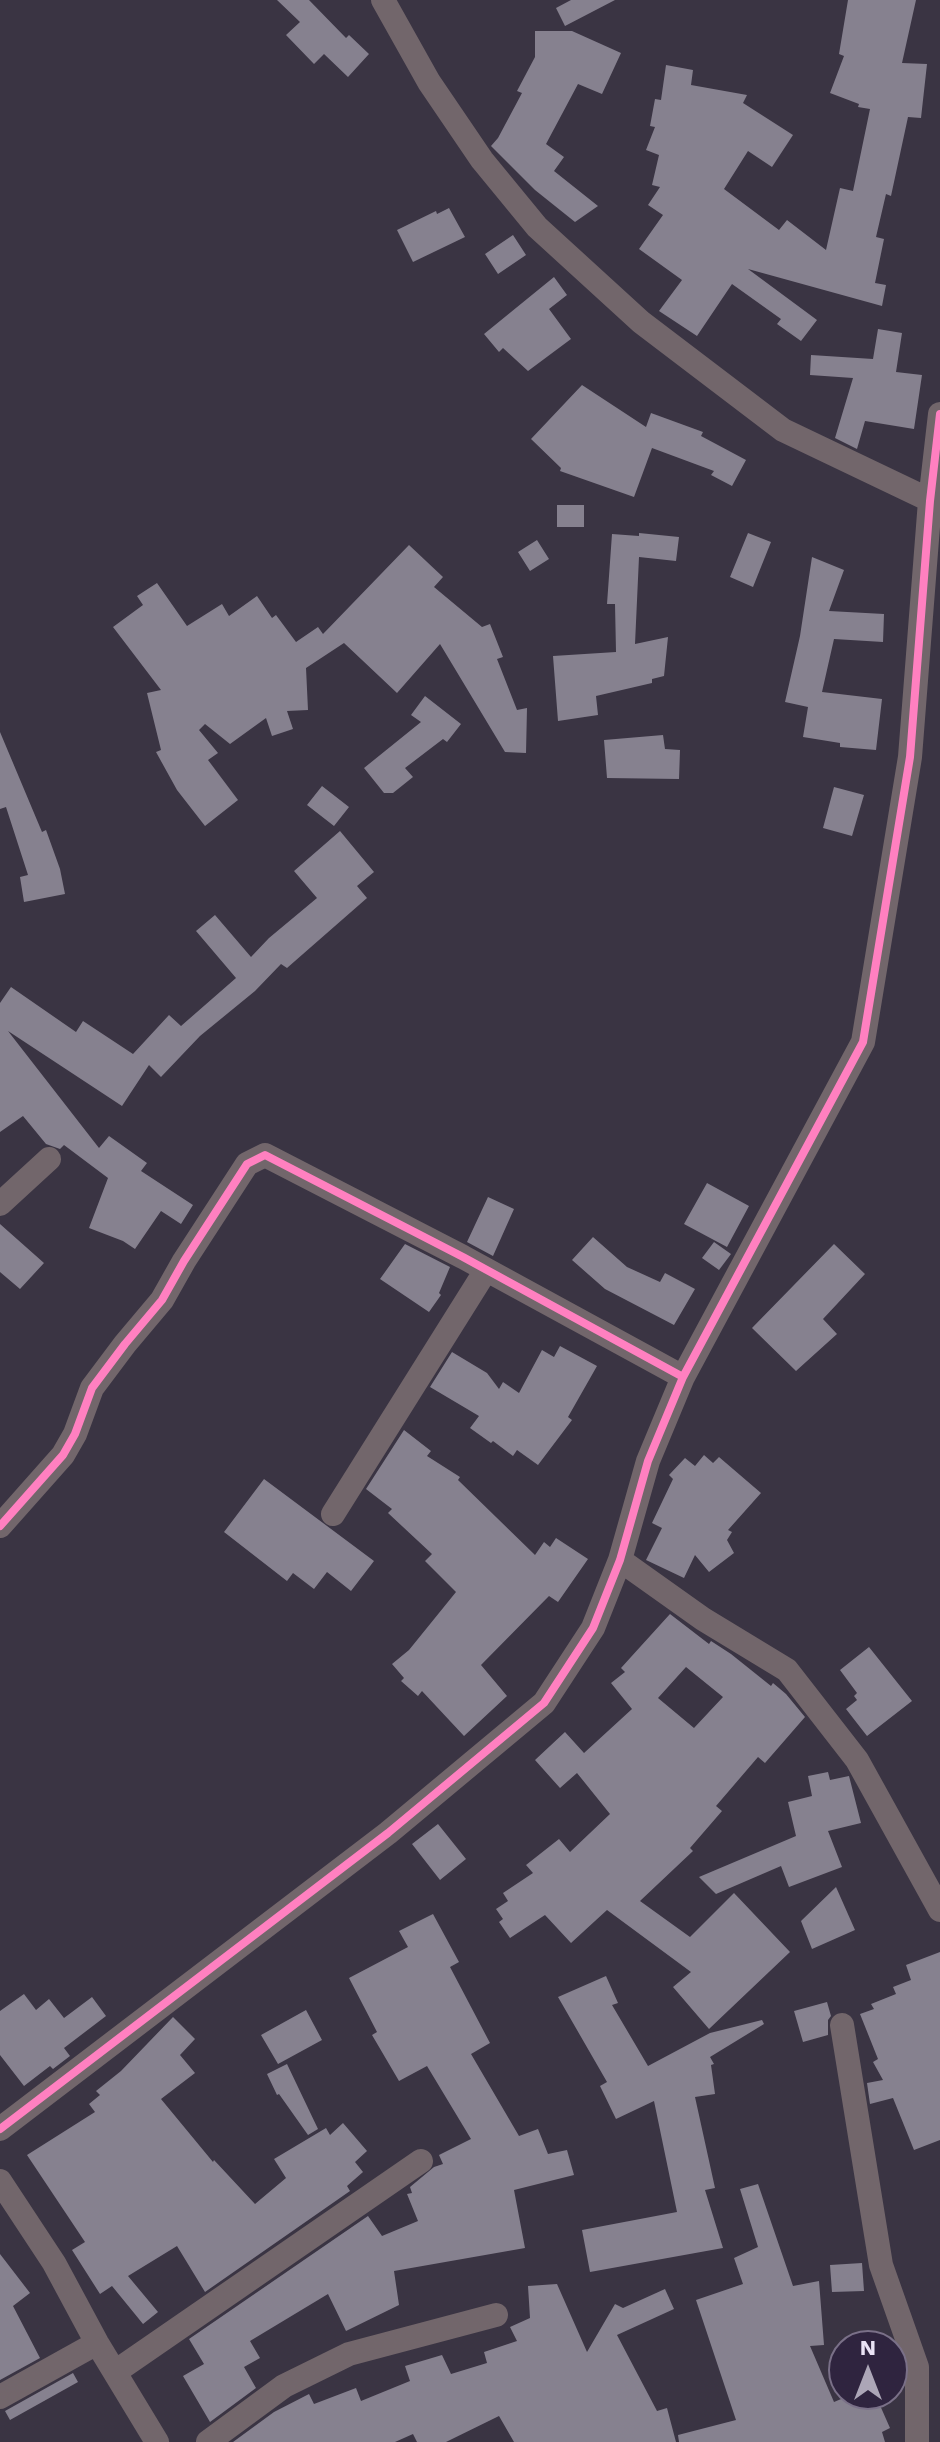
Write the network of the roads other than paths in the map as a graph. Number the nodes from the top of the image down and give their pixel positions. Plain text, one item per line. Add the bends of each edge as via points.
1 (383, 0) edge
2 (940, 414) edge
3 (935, 503) edge
4 (49, 1159) dead end
5 (0, 1204) edge
6 (486, 1270) junction
7 (683, 1377) junction
8 (333, 1514) dead end
9 (0, 1526) edge
10 (620, 1560) junction
11 (940, 1910) edge
12 (842, 2025) dead end
13 (0, 2129) edge
14 (421, 2161) dead end
15 (0, 2181) edge
16 (496, 2315) dead end
17 (97, 2343) junction
18 (115, 2372) junction
19 (0, 2397) edge
20 (157, 2442) edge
21 (208, 2442) edge
22 (917, 2442) edge

1 - 3 street via 429,82 482,160 537,227 641,322 783,430
2 - 3 street
3 - 7 street via 910,757 863,1042
4 - 5 street
6 - 7 street
6 - 8 street
6 - 9 street via 265,1155 247,1164 162,1300 92,1388 63,1455
7 - 10 street via 648,1461
10 - 11 street via 787,1670 857,1760
10 - 13 street via 593,1628 544,1703 388,1833
12 - 22 street via 881,2265 917,2367
14 - 18 street
15 - 17 street via 54,2263
16 - 21 street via 349,2354 284,2386
17 - 18 street
17 - 19 street
18 - 20 street

